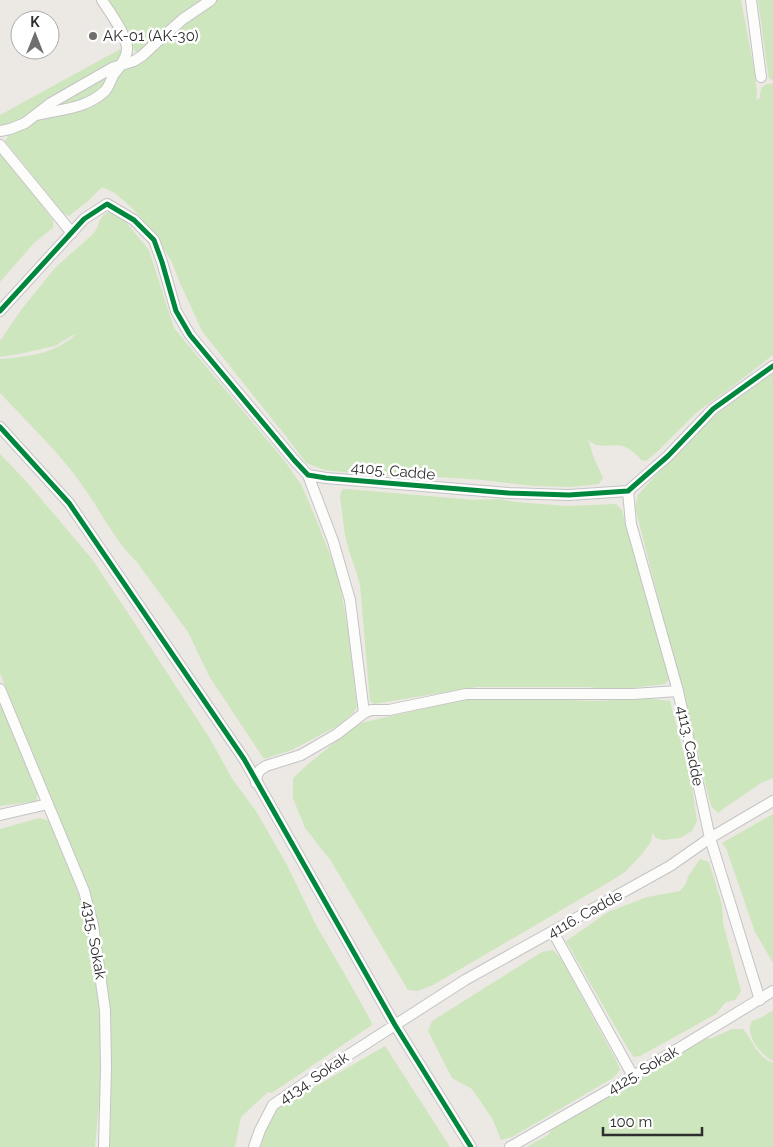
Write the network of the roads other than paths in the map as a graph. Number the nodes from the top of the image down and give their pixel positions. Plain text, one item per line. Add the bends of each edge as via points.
1 (102, 0) edge
2 (211, 0) edge
3 (751, 0) edge
4 (121, 66) junction
5 (761, 77) dead end
6 (34, 116) junction
7 (0, 131) edge
8 (0, 145) edge
9 (72, 233) junction
10 (0, 311) edge
11 (773, 366) edge
12 (0, 427) edge
13 (308, 475) junction
14 (628, 491) junction
15 (0, 689) edge
16 (678, 691) junction
17 (364, 713) junction
18 (256, 783) junction
19 (773, 801) edge
20 (48, 804) junction
21 (0, 815) edge
22 (710, 838) junction
23 (552, 932) junction
24 (773, 991) edge
25 (760, 1000) junction
26 (394, 1025) junction
27 (633, 1076) junction
28 (104, 1147) edge
29 (254, 1147) edge
30 (470, 1147) edge
31 (510, 1147) edge

1 - 4 street via 127,48
2 - 4 street via 183,19 134,62
3 - 5 street
4 - 6 street via 86,82
4 - 6 street via 106,90 95,98 79,107
6 - 7 street via 25,123
8 - 9 street
9 - 10 street
9 - 13 street via 84,219 107,204 134,220 154,240 176,310 190,335
11 - 14 street via 713,409 668,456
12 - 18 street via 69,503 244,759
13 - 14 street, 4105. Cadde via 508,493 569,495
13 - 17 street via 333,541 350,600
14 - 16 street, 4113. Cadde via 631,524
15 - 20 street, 4315. Sokak
16 - 17 street via 466,694
16 - 22 street, 4113. Cadde
17 - 18 street via 301,755 266,766 257,775
18 - 26 street
19 - 22 street, 4116. Cadde
20 - 21 street
20 - 28 street, 4315. Sokak via 84,891 94,925 105,1010
22 - 23 street, 4116. Cadde via 670,866
22 - 25 street, 4113. Cadde
23 - 26 street, 4116. Cadde via 465,980
23 - 27 street
24 - 25 street, 4125. Sokak
25 - 27 street, 4125. Sokak
26 - 29 street, 4134. Sokak via 273,1105
26 - 30 street
27 - 31 street, 4125. Sokak

